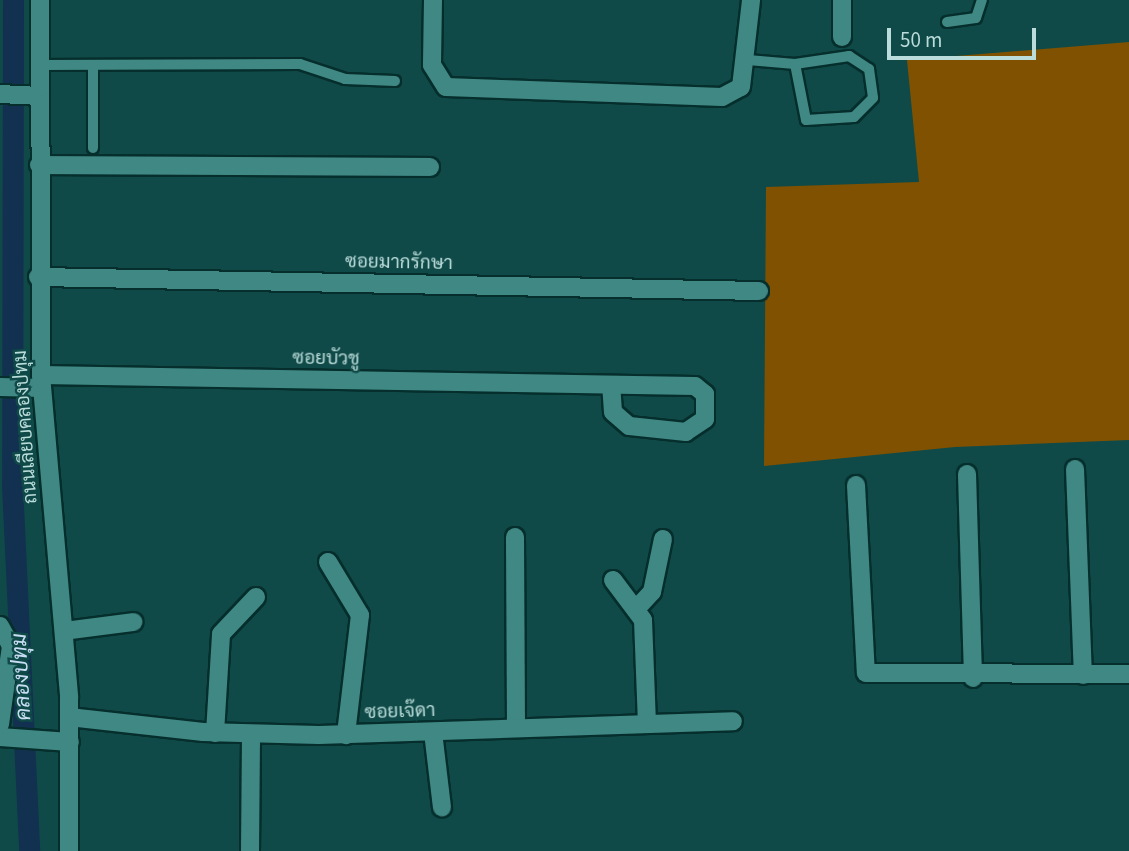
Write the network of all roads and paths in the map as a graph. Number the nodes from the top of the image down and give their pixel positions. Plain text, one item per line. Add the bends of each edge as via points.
1 (40, 0) edge
2 (432, 0) edge
3 (751, 0) edge
4 (842, 0) edge
5 (982, 0) edge
6 (947, 22) dead end
7 (842, 37) dead end
8 (748, 60) junction
9 (795, 64) junction
10 (40, 65) junction
11 (93, 66) junction
12 (395, 81) dead end
13 (0, 94) edge
14 (32, 96) junction
15 (93, 148) dead end
16 (39, 164) junction
17 (430, 167) dead end
18 (38, 277) junction
19 (759, 291) dead end
20 (37, 383) junction
21 (611, 386) junction
22 (0, 387) edge
23 (1075, 469) dead end
24 (967, 474) dead end
25 (856, 485) dead end
26 (515, 537) dead end
27 (663, 539) dead end
28 (328, 562) dead end
29 (613, 580) dead end
30 (256, 597) dead end
31 (637, 608) junction
32 (133, 622) dead end
33 (0, 625) edge
34 (64, 631) junction
35 (1129, 674) edge
36 (1083, 675) junction
37 (973, 678) junction
38 (69, 717) junction
39 (733, 721) dead end
40 (647, 723) junction
41 (516, 728) junction
42 (433, 732) junction
43 (3, 733) edge
44 (215, 733) junction
45 (251, 734) junction
46 (346, 735) junction
47 (65, 742) junction
48 (442, 807) dead end
49 (69, 851) edge
50 (250, 851) edge

1 - 10 street, ถนนเลียบคลองปทุม
2 - 8 street via 432,65 446,87 722,97 741,87
3 - 8 street
4 - 7 street
5 - 6 lane via 976,18
8 - 9 lane
9 - 9 lane via 806,120 854,117 873,98 862,61 832,57
10 - 11 lane
10 - 14 street, ถนนเลียบคลองปทุม
11 - 12 lane via 300,65 345,79
11 - 15 lane
13 - 14 street
14 - 16 street, ถนนเลียบคลองปทุม
16 - 17 street
16 - 18 street, ถนนเลียบคลองปทุม
18 - 19 street, ซอยมากรักษา
18 - 20 street, ถนนเลียบคลองปทุม
20 - 21 street, ซอยบัวชู
20 - 22 street, ซอยบัวชู
20 - 34 street, ถนนเลียบคลองปทุม
21 - 21 street, ซอยบัวชู via 613,412 629,426 686,432 705,419 705,394 695,386
23 - 36 street
24 - 37 street
25 - 37 street via 866,673
26 - 41 street
27 - 31 street via 652,592
28 - 46 street via 360,615
29 - 31 street
30 - 44 street via 221,634
31 - 40 street
32 - 34 street
33 - 43 street via 11,646
34 - 38 street, ถนนเลียบคลองปทุม
35 - 36 street
36 - 37 street
38 - 44 street, ซอยเจ๊ดา
38 - 47 street, ถนนเลียบคลองปทุม
39 - 40 street, ซอยเจ๊ดา
40 - 41 street, ซอยเจ๊ดา
41 - 42 street, ซอยเจ๊ดา
42 - 46 street, ซอยเจ๊ดา
42 - 48 street
43 - 47 street
44 - 45 street, ซอยเจ๊ดา
45 - 46 street, ซอยเจ๊ดา
45 - 50 street
47 - 49 street, ถนนเลียบคลองปทุม

